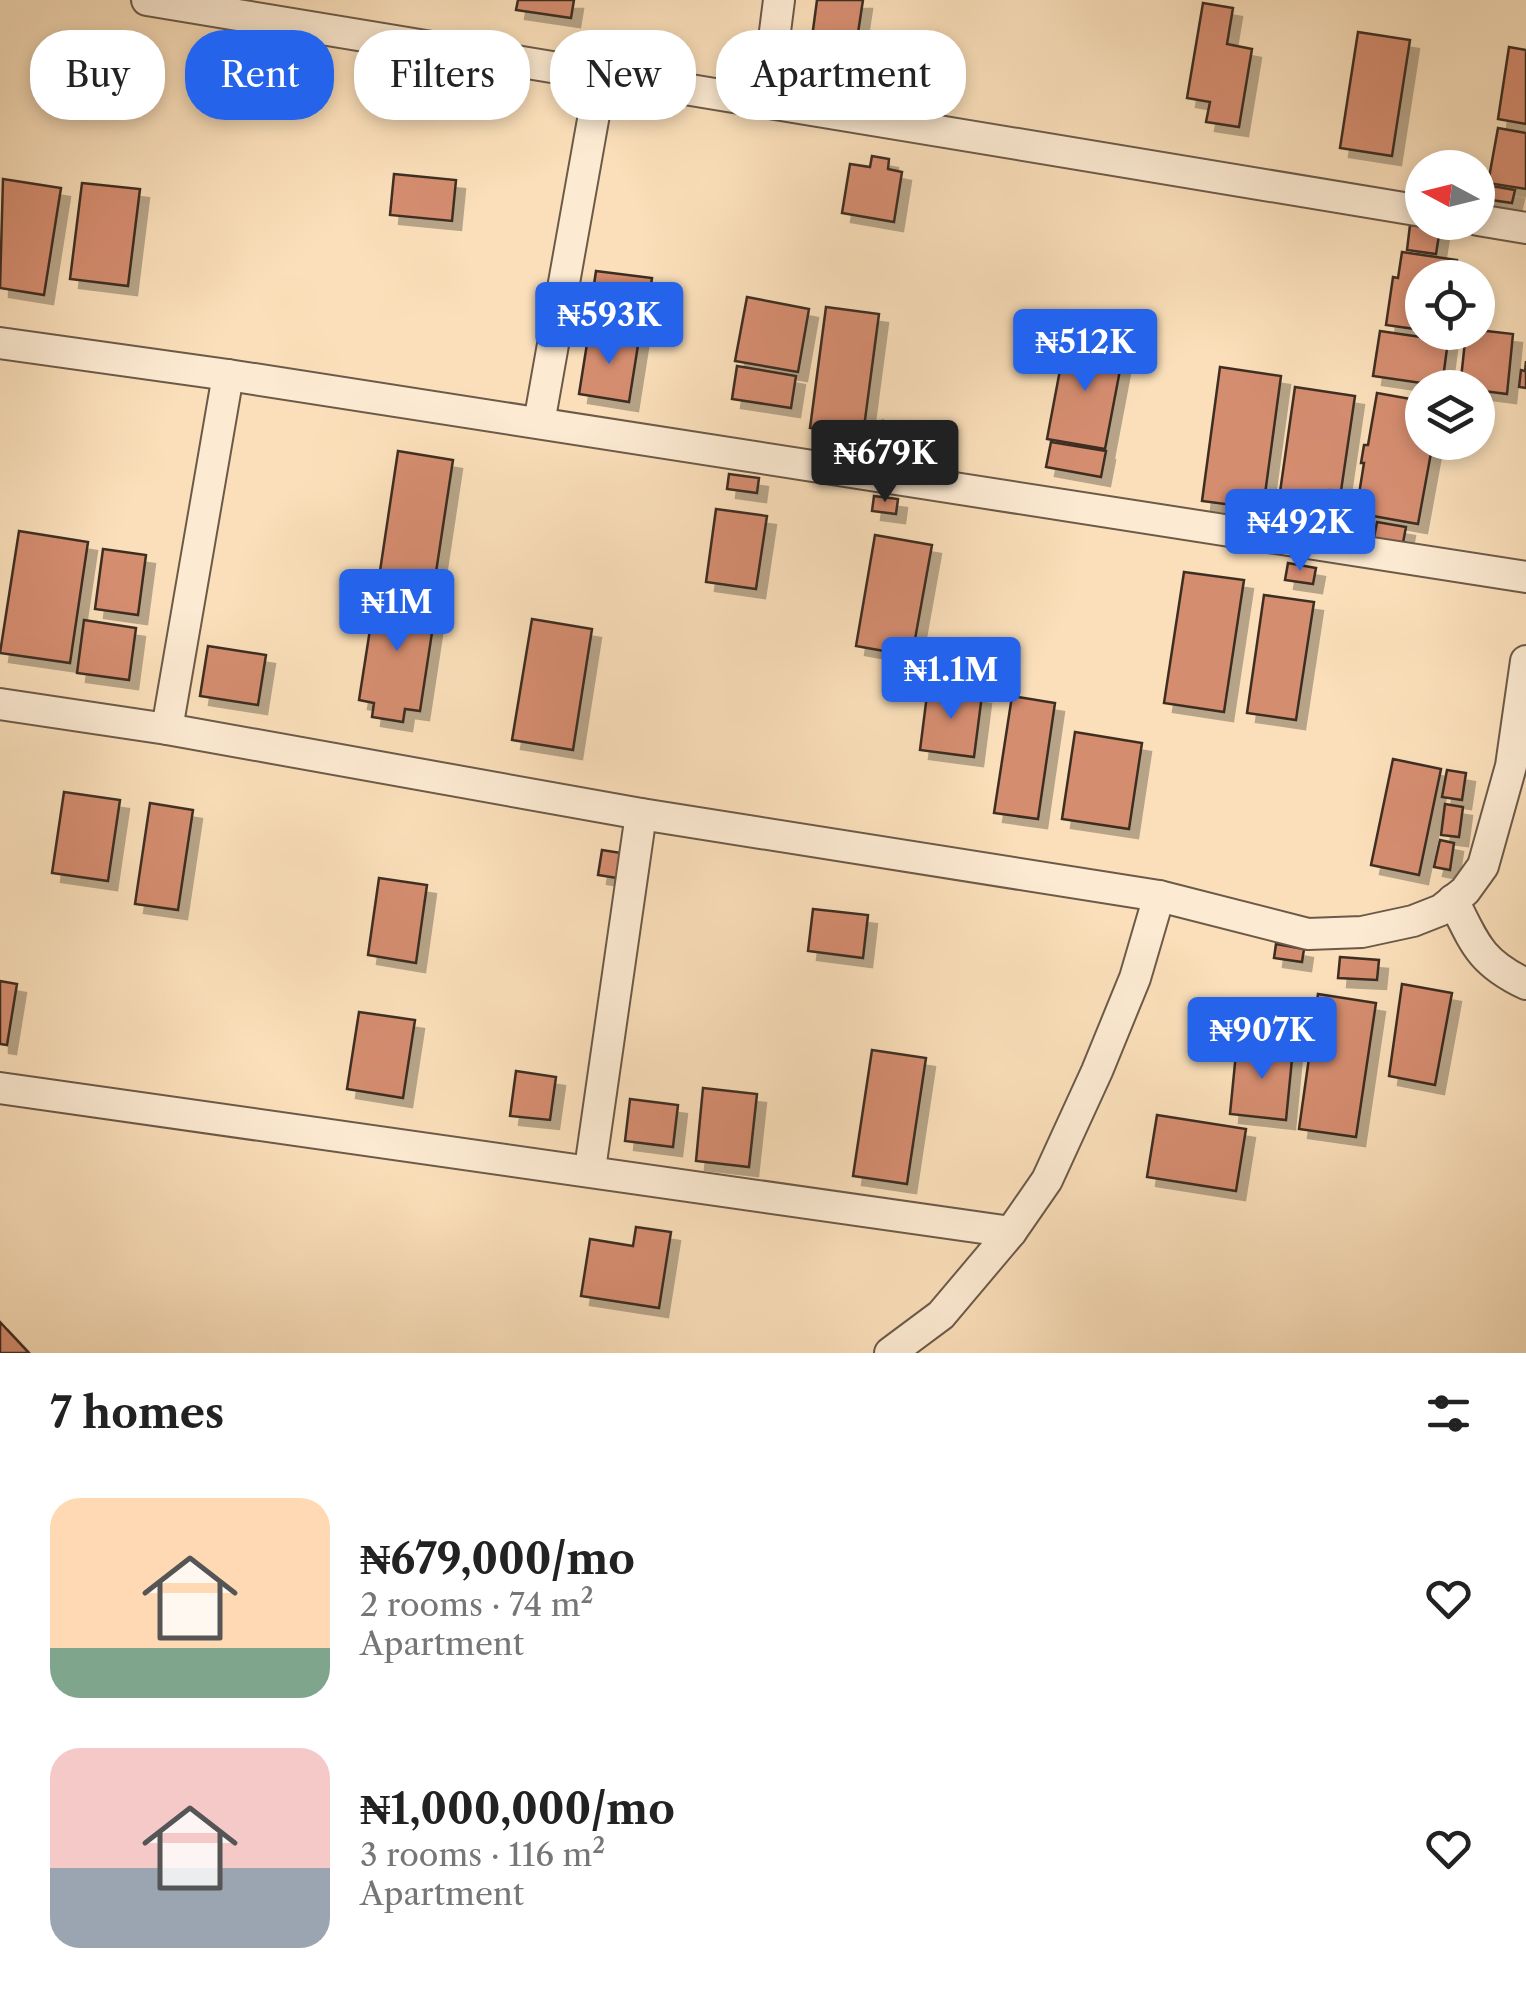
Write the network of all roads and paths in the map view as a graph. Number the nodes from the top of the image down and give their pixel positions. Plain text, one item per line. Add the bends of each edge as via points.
1 (146, 0) edge
2 (779, 0) edge
3 (775, 30) edge
4 (550, 66) edge
5 (594, 120) edge
6 (874, 120) edge
7 (1405, 208) edge
8 (1495, 223) edge
9 (1526, 228) edge
10 (0, 343) edge
11 (228, 375) junction
12 (539, 423) junction
13 (1526, 578) edge
14 (1526, 661) edge
15 (0, 704) edge
16 (168, 729) junction
17 (641, 814) junction
18 (1159, 896) junction
19 (1453, 900) junction
20 (1526, 984) edge
21 (0, 1088) edge
22 (590, 1170) junction
23 (1011, 1232) junction
24 (890, 1353) edge

1 - 4 street
2 - 3 street
5 - 12 street
6 - 7 street
8 - 9 street
10 - 11 street
11 - 12 street
11 - 16 street
12 - 13 street
14 - 19 street via 1511,766 1483,866
15 - 16 street
16 - 17 street
17 - 18 street
17 - 22 street
18 - 19 street via 1308,934 1412,921
18 - 23 street via 1097,1071 1047,1180
19 - 20 street via 1478,952
21 - 22 street
22 - 23 street
23 - 24 street via 942,1315

